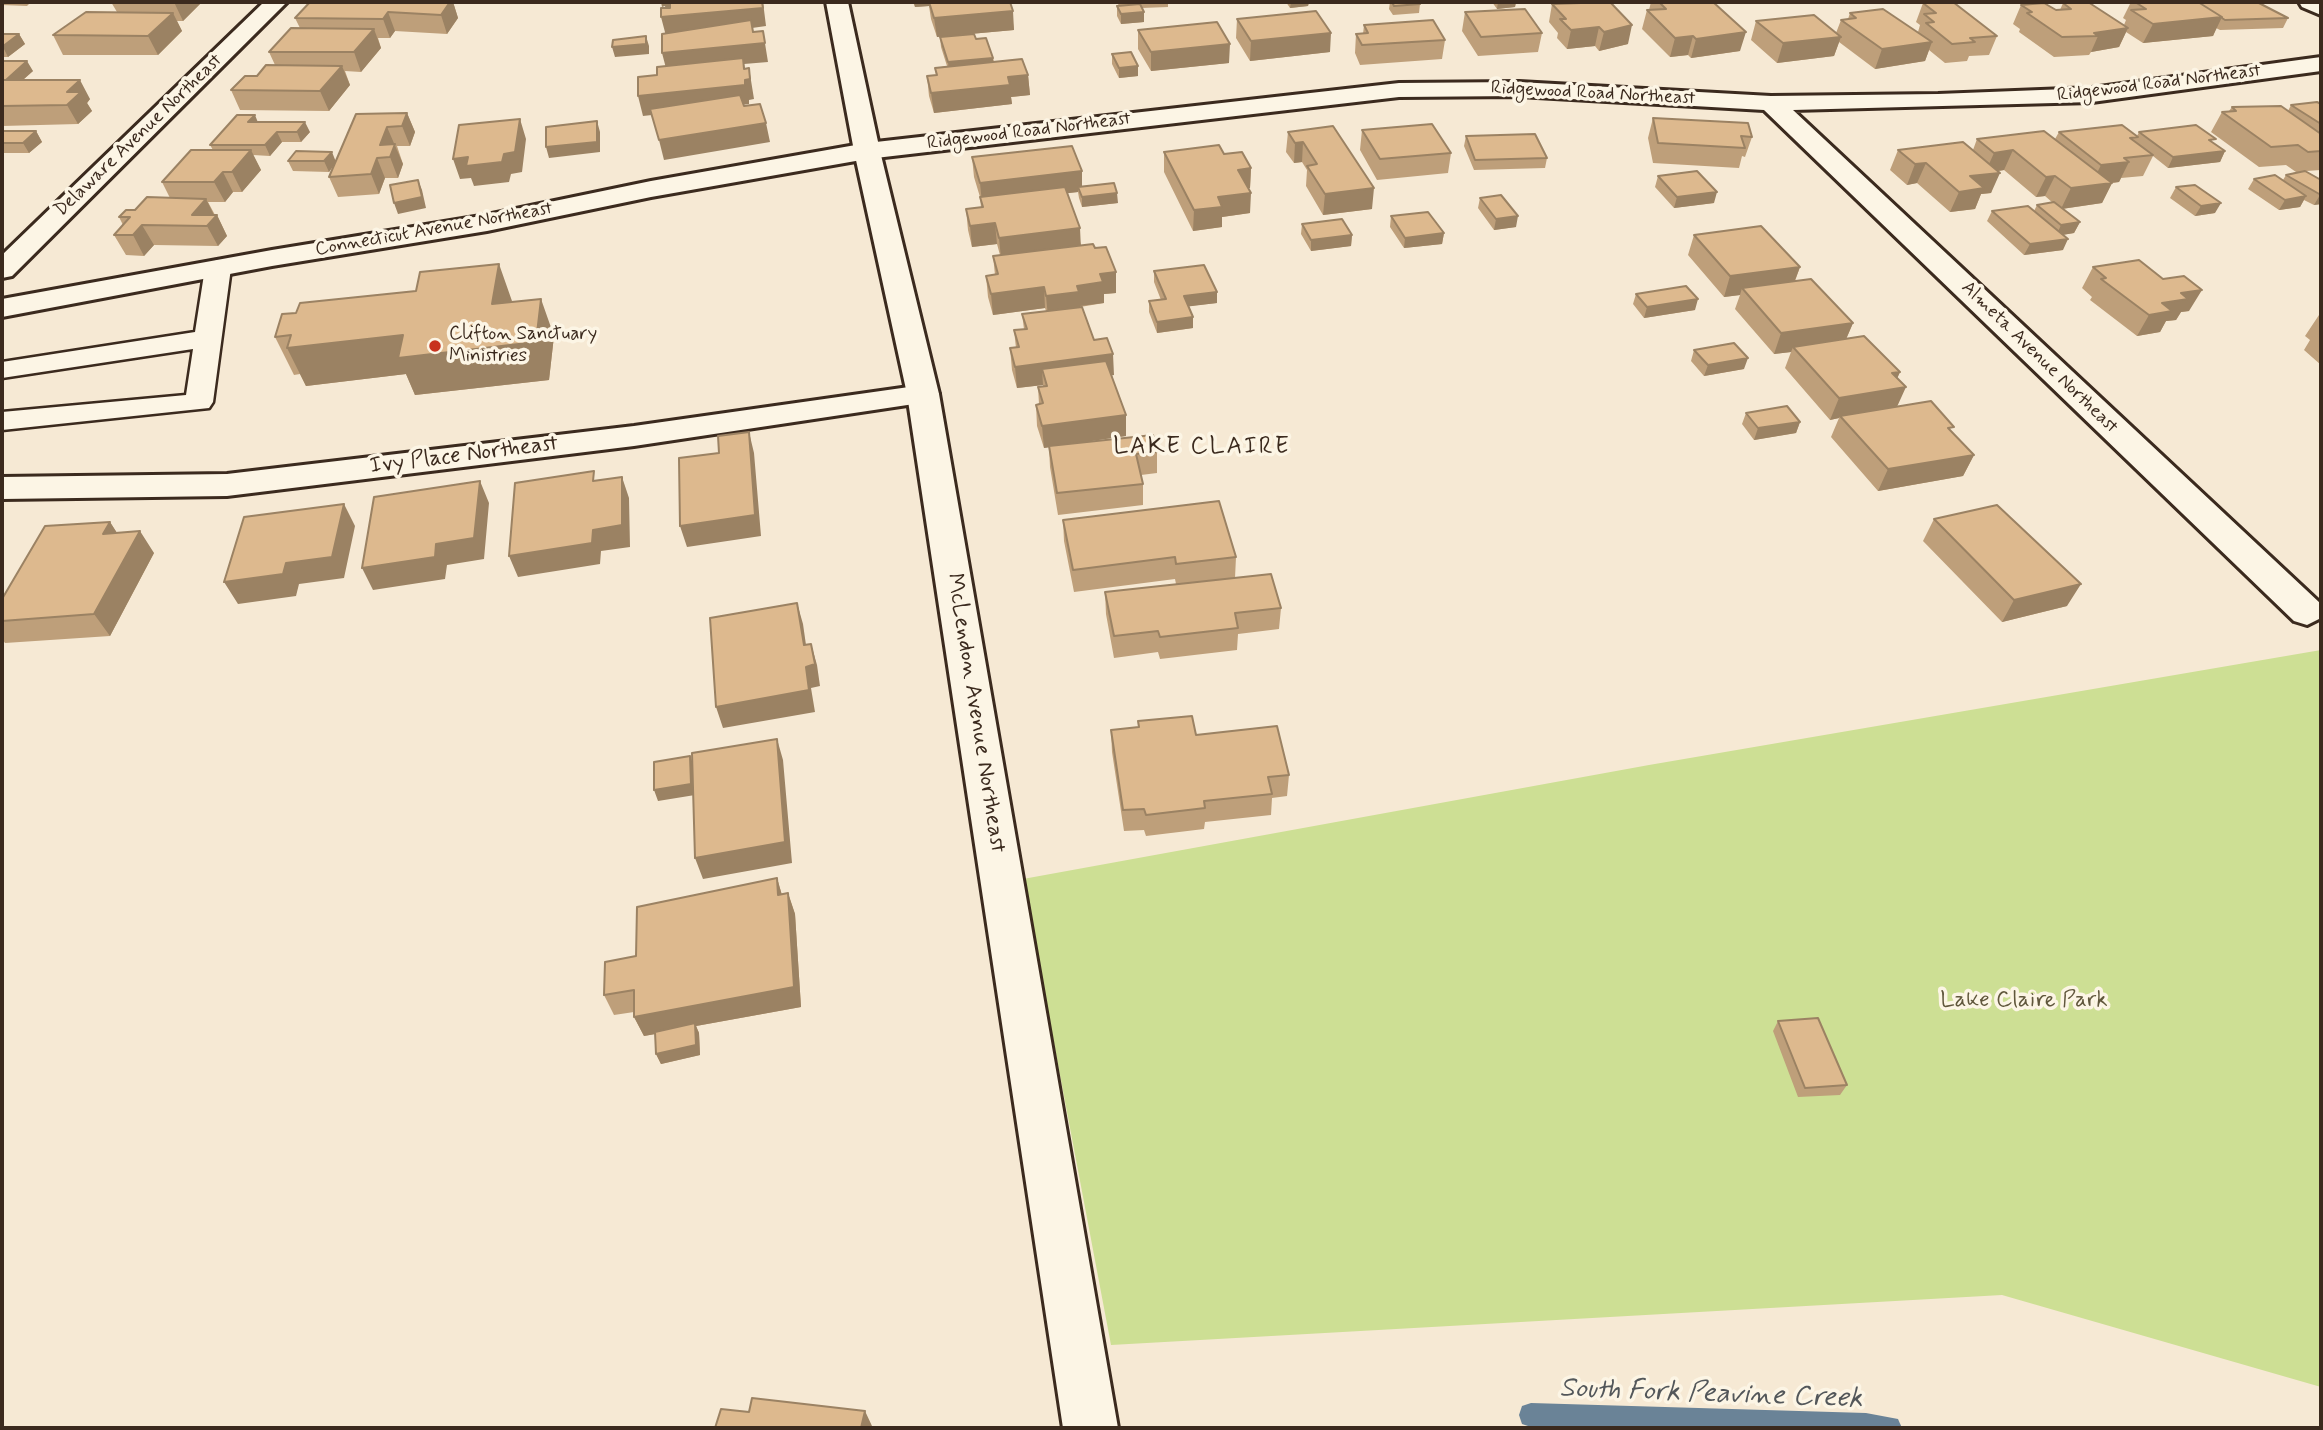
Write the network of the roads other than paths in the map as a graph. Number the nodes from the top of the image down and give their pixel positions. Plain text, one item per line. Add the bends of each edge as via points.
1 (276, 2) edge
2 (838, 2) edge
3 (2310, 2) edge
4 (2321, 8) edge
5 (2321, 64) edge
6 (1771, 103) junction
7 (867, 151) junction
8 (218, 268) junction
9 (2, 270) edge
10 (2, 308) edge
11 (209, 338) junction
12 (2, 370) edge
13 (923, 394) junction
14 (2, 421) edge
15 (2, 488) edge
16 (2307, 612) dead end
17 (1091, 1428) edge

1 - 9 street, Delaware Avenue Northeast
2 - 7 street, McLendon Avenue Northeast
3 - 4 street
5 - 6 street, Ridgewood Road Northeast via 2092,95
6 - 7 street, Ridgewood Road Northeast via 1519,89 1399,90
6 - 16 street, Almeta Avenue Northeast
7 - 8 street, Connecticut Avenue Northeast
7 - 13 street, McLendon Avenue Northeast
8 - 10 street, Connecticut Avenue Northeast
8 - 11 lane
11 - 12 lane
11 - 14 lane via 199,402
13 - 15 street, Ivy Place Northeast via 634,436 227,485
13 - 17 street, McLendon Avenue Northeast

